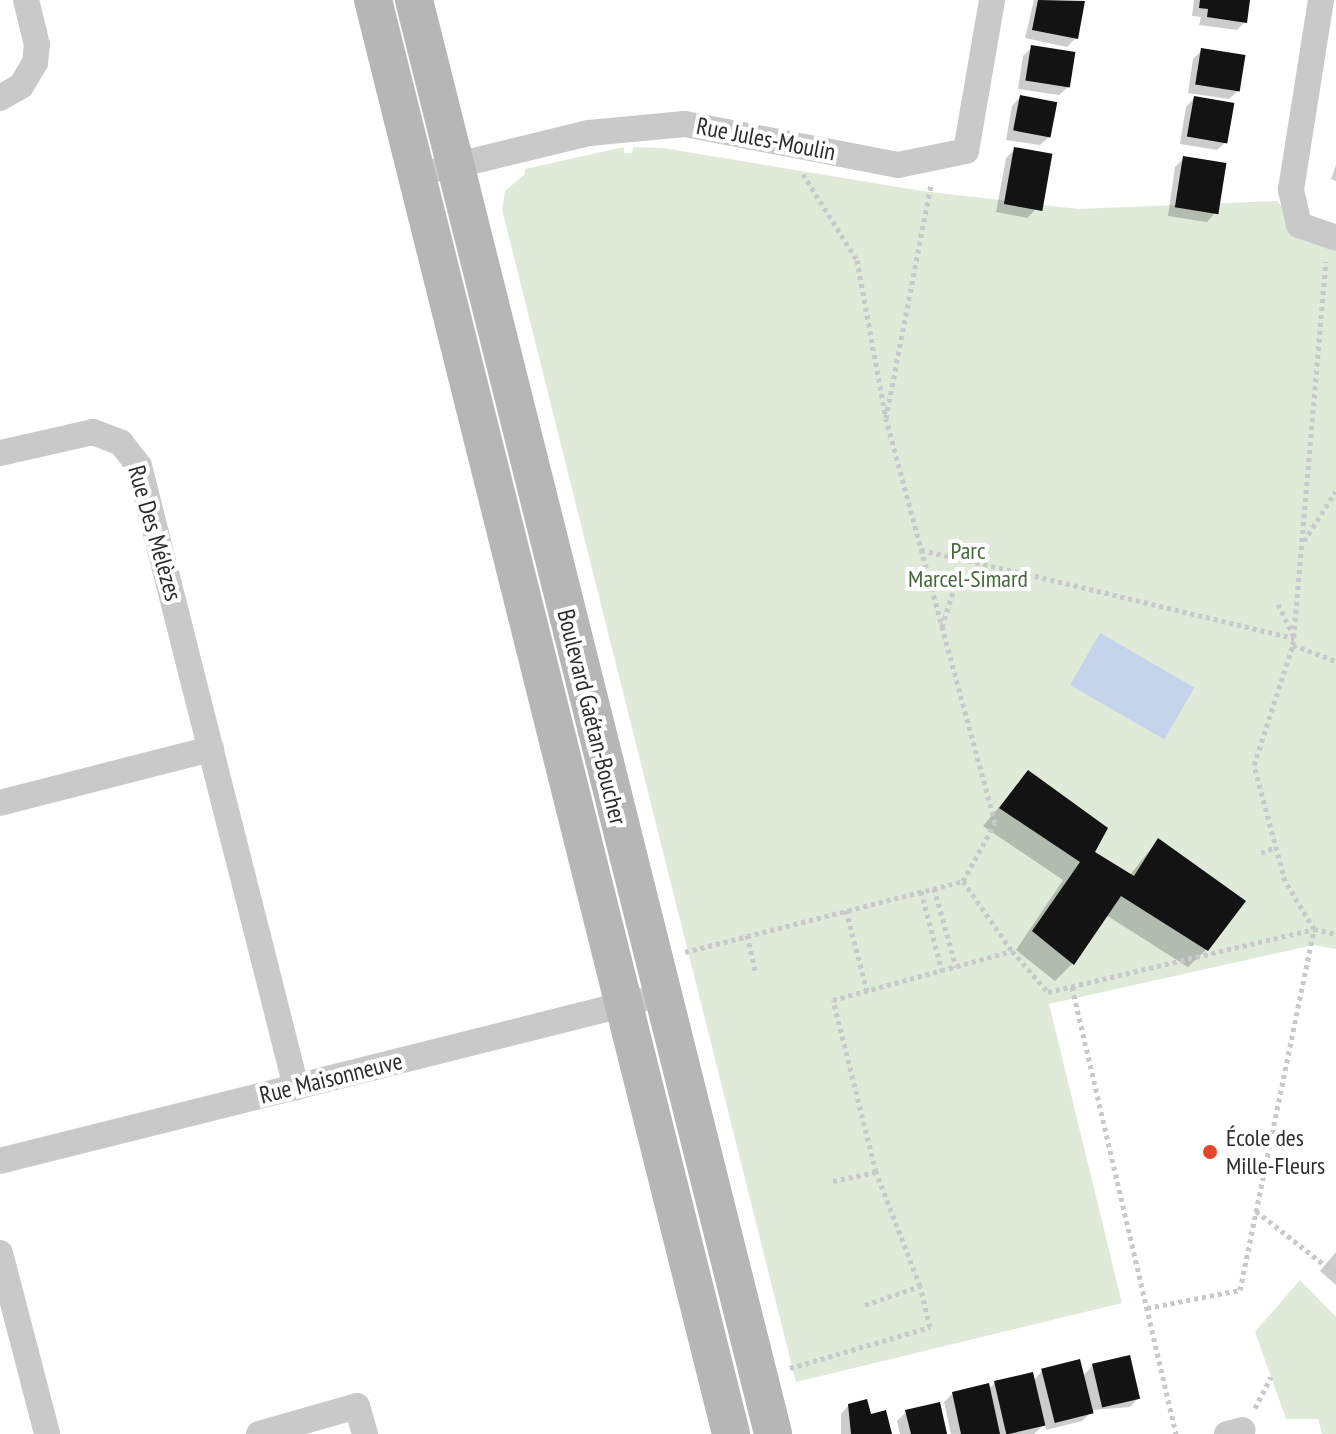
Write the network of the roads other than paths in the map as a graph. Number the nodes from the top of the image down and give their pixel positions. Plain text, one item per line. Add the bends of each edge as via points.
1 (26, 0) edge
2 (373, 0) edge
3 (414, 0) edge
4 (992, 0) edge
5 (1321, 0) edge
6 (0, 98) edge
7 (455, 166) junction
8 (417, 175) junction
9 (1332, 237) edge
10 (0, 453) edge
11 (211, 749) junction
12 (0, 803) edge
13 (661, 996) junction
14 (623, 1004) junction
15 (296, 1087) junction
16 (0, 1161) edge
17 (0, 1253) edge
18 (47, 1434) edge
19 (259, 1434) edge
20 (365, 1434) edge
21 (731, 1434) edge
22 (773, 1434) edge

1 - 6 street via 37,45 35,63 21,86
2 - 8 street, Boulevard Gaétan-Boucher
3 - 7 street, Boulevard Gaétan-Boucher
4 - 7 street, Rue Jules-Moulin via 966,151 898,165 685,124 589,133
5 - 9 street via 1291,190 1299,225
7 - 8 street, Rue Jules-Moulin
7 - 13 street, Boulevard Gaétan-Boucher
8 - 14 street, Boulevard Gaétan-Boucher
10 - 11 street, Rue Des Mélèzes via 93,432 121,443 134,457
11 - 12 street
11 - 15 street, Rue Des Mélèzes
13 - 14 street, Rue Maisonneuve
13 - 22 street, Boulevard Gaétan-Boucher
14 - 15 street, Rue Maisonneuve
14 - 21 street, Boulevard Gaétan-Boucher
15 - 16 street, Rue Maisonneuve
17 - 18 street
19 - 20 street via 357,1406

